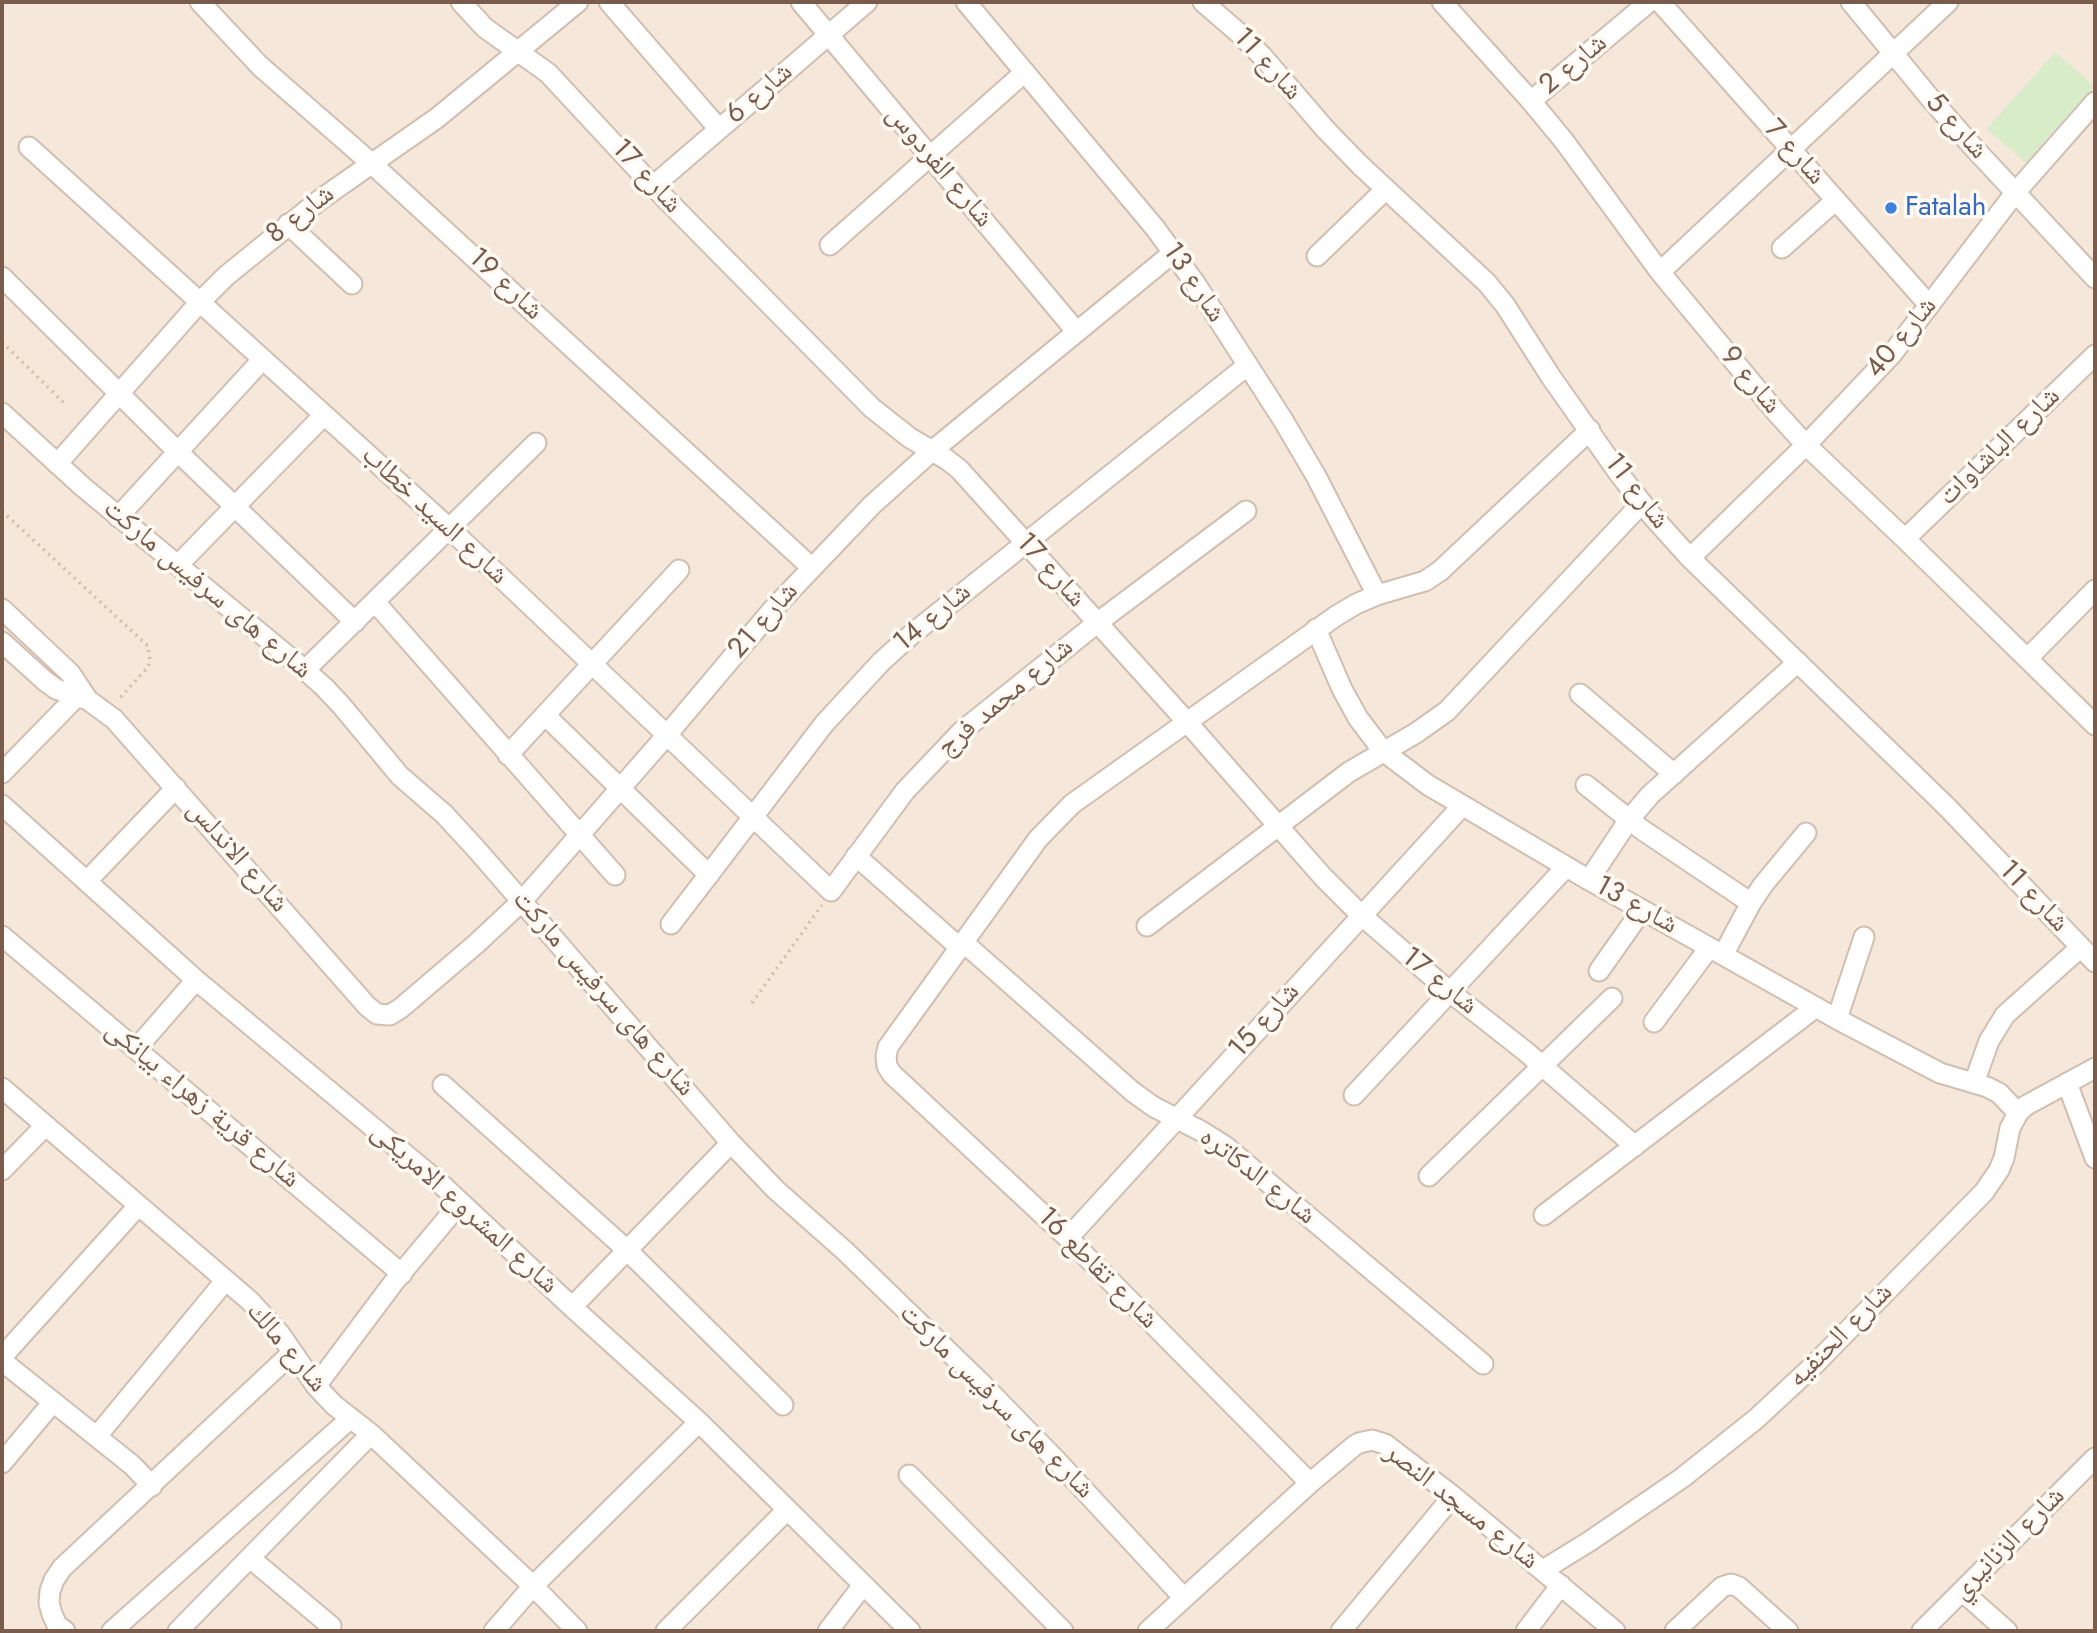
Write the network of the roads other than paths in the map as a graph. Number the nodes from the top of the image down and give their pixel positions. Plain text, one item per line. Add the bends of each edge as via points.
1 (200, 2) edge
2 (461, 2) edge
3 (578, 2) edge
4 (609, 2) edge
5 (801, 2) edge
6 (867, 2) edge
7 (966, 2) edge
8 (1203, 2) edge
9 (1442, 2) edge
10 (1649, 2) edge
11 (1660, 2) edge
12 (1851, 2) edge
13 (1948, 2) edge
14 (829, 35) junction
15 (518, 51) junction
16 (1893, 53) junction
17 (1025, 72) junction
18 (1531, 101) junction
19 (2095, 102) edge
20 (719, 129) junction
21 (29, 147) dead end
22 (1791, 149) junction
23 (930, 156) junction
24 (371, 163) junction
25 (653, 186) junction
26 (1386, 189) junction
27 (2015, 193) junction
28 (1836, 200) junction
29 (288, 224) junction
30 (830, 245) dead end
31 (1782, 248) dead end
32 (1174, 252) junction
33 (1317, 256) dead end
34 (1660, 272) junction
35 (2, 276) edge
36 (2095, 278) edge
37 (352, 284) dead end
38 (199, 303) junction
39 (1929, 305) junction
40 (1076, 331) junction
41 (2095, 355) edge
42 (262, 359) junction
43 (1248, 365) junction
44 (119, 394) junction
45 (2, 413) edge
46 (324, 415) junction
47 (1590, 430) junction
48 (536, 443) dead end
49 (1805, 445) junction
50 (932, 450) junction
51 (178, 452) junction
52 (57, 464) junction
53 (1642, 503) junction
54 (234, 507) junction
55 (1246, 511) dead end
56 (118, 517) junction
57 (450, 529) junction
58 (1905, 539) junction
59 (1025, 543) junction
60 (1690, 558) junction
61 (178, 565) junction
62 (811, 567) junction
63 (679, 570) dead end
64 (2095, 590) edge
65 (1377, 595) junction
66 (374, 602) junction
67 (2, 609) edge
68 (355, 622) junction
69 (1097, 623) junction
70 (1316, 629) junction
71 (29, 634) junction
72 (9, 649) edge
73 (2028, 658) junction
74 (1798, 662) junction
75 (592, 664) junction
76 (305, 670) junction
77 (1580, 694) dead end
78 (82, 696) junction
79 (545, 715) junction
80 (1187, 722) junction
81 (2095, 725) edge
82 (666, 736) junction
83 (1383, 751) junction
84 (508, 755) junction
85 (2, 773) edge
86 (1674, 774) junction
87 (1586, 785) dead end
88 (176, 788) junction
89 (620, 788) junction
90 (2, 805) edge
91 (1462, 806) junction
92 (753, 818) junction
93 (1628, 821) junction
94 (1279, 827) junction
95 (1806, 833) dead end
96 (579, 836) junction
97 (856, 856) junction
98 (1566, 867) junction
99 (615, 875) dead end
100 (709, 875) junction
101 (1589, 880) junction
102 (87, 881) junction
103 (831, 891) joint
104 (522, 901) junction
105 (1751, 903) junction
106 (1642, 909) junction
107 (1361, 915) junction
108 (671, 924) dead end
109 (1147, 926) dead end
110 (2, 936) edge
111 (1864, 937) dead end
112 (961, 945) junction
113 (2081, 947) junction
114 (1716, 951) junction
115 (2095, 962) edge
116 (1599, 971) dead end
117 (196, 980) junction
118 (1450, 992) junction
119 (1612, 999) dead end
120 (1816, 1007) junction
121 (383, 1015) joint
122 (1837, 1019) junction
123 (1654, 1022) dead end
124 (136, 1049) junction
125 (1543, 1066) junction
126 (2095, 1068) edge
127 (1973, 1083) junction
128 (2067, 1083) junction
129 (443, 1085) dead end
130 (2, 1088) edge
131 (1354, 1095) dead end
132 (2018, 1113) junction
133 (1176, 1119) junction
134 (45, 1126) junction
135 (731, 1143) junction
136 (1635, 1146) junction
137 (2095, 1158) edge
138 (2, 1170) edge
139 (1429, 1176) dead end
140 (460, 1203) junction
141 (138, 1206) junction
142 (1544, 1215) dead end
143 (1068, 1238) junction
144 (627, 1250) junction
145 (402, 1274) junction
146 (225, 1281) junction
147 (572, 1307) junction
148 (292, 1353) junction
149 (2, 1359) edge
150 (1483, 1364) dead end
151 (316, 1386) junction
152 (53, 1402) junction
153 (783, 1405) dead end
154 (351, 1418) junction
155 (699, 1422) junction
156 (371, 1434) junction
157 (97, 1437) junction
158 (2095, 1458) edge
159 (2, 1463) edge
160 (909, 1475) dead end
161 (1310, 1483) junction
162 (152, 1486) junction
163 (1452, 1496) junction
164 (787, 1510) junction
165 (250, 1558) junction
166 (1543, 1570) junction
167 (863, 1585) junction
168 (1561, 1585) junction
169 (533, 1586) junction
170 (1962, 1591) junction
171 (1184, 1598) junction
172 (331, 1626) dead end
173 (899, 1627) edge
174 (1686, 1628) edge
175 (65, 1631) edge
176 (112, 1631) edge
177 (178, 1631) edge
178 (494, 1631) edge
179 (577, 1631) edge
180 (666, 1631) edge
181 (828, 1631) edge
182 (1063, 1631) edge
183 (1148, 1631) edge
184 (1341, 1631) edge
185 (1526, 1631) edge
186 (1615, 1631) edge
187 (1788, 1631) edge
188 (1922, 1631) edge
189 (2007, 1631) edge

1 - 24 street, شارع 19 via 260,66
2 - 15 street, شارع 17 via 485,28
3 - 15 street, شارع 8
4 - 20 street
5 - 14 street, شارع الفردوس
6 - 14 street, شارع 6
7 - 17 street, شارع 13
8 - 26 street, شارع 11 via 1240,34
9 - 18 street, شارع 9
10 - 18 street, شارع 2
11 - 22 street, شارع 7
12 - 16 street, شارع 5
13 - 16 street
14 - 20 street, شارع 6
14 - 23 street, شارع الفردوس
15 - 24 street, شارع 8 via 437,118
15 - 25 street, شارع 17 via 548,73
16 - 22 street
16 - 27 street, شارع 5
17 - 23 street
17 - 32 street, شارع 13
18 - 34 street, شارع 9
19 - 27 street, شارع 40
20 - 25 street, شارع 6
21 - 38 street, شارع السيد خطاب
22 - 28 street, شارع 7
22 - 34 street
23 - 30 street
23 - 40 street, شارع الفردوس
24 - 29 street, شارع 8
24 - 62 street, شارع 19
25 - 50 street, شارع 17 via 872,408
26 - 33 street
26 - 47 street, شارع 11 via 1487,283
27 - 36 street, شارع 5
27 - 39 street, شارع 40
28 - 31 street
28 - 39 street, شارع 7
29 - 37 street
29 - 38 street, شارع 8
32 - 40 street, شارع 21
32 - 43 street, شارع 13
34 - 49 street, شارع 9
35 - 44 street
38 - 42 street, شارع السيد خطاب
38 - 44 street, شارع 8
39 - 49 street, شارع 40 via 1892,354
40 - 50 street, شارع 21
41 - 58 street, شارع الباشاوات
42 - 46 street, شارع السيد خطاب
42 - 51 street
43 - 59 street, شارع 14
43 - 65 street, شارع 13 via 1316,476
44 - 51 street
44 - 52 street, شارع 8
45 - 52 street, شارع هاى سرفيس ماركت
46 - 54 street
46 - 57 street, شارع السيد خطاب
47 - 53 street, شارع 11
47 - 65 street via 1440,571 1425,581
48 - 57 street
49 - 58 street, شارع 9
49 - 60 street, شارع 40
50 - 59 street, شارع 17 via 959,469
50 - 62 street, شارع 21
51 - 54 street
51 - 56 street
52 - 56 street, شارع هاى سرفيس ماركت
53 - 60 street, شارع 11
53 - 83 street via 1447,711
54 - 61 street
54 - 68 street
55 - 69 street, شارع محمد فرج
56 - 61 street, شارع هاى سرفيس ماركت
57 - 66 street
57 - 75 street, شارع السيد خطاب
58 - 73 street, شارع 9
59 - 69 street, شارع 17
59 - 92 street, شارع 14 via 881,662 824,724
60 - 74 street, شارع 11
61 - 76 street, شارع هاى سرفيس ماركت
62 - 82 street, شارع 21
63 - 75 street
64 - 73 street
65 - 70 street
66 - 68 street
66 - 84 street
67 - 71 street, شارع الاندلس
68 - 76 street
69 - 80 street, شارع 17
69 - 97 street, شارع محمد فرج via 952,741 905,791
70 - 80 street
70 - 83 street, شارع 13 via 1357,718
71 - 72 street via 33,643 27,652
71 - 78 street, شارع الاندلس via 70,673
72 - 78 street, شارع الاندلس via 56,689
73 - 81 street, شارع 9
74 - 86 street
74 - 113 street, شارع 11 via 1947,807
75 - 79 street
75 - 82 street, شارع السيد خطاب
76 - 104 street, شارع هاى سرفيس ماركت
77 - 86 street
78 - 85 street
78 - 88 street, شارع الاندلس via 129,733
79 - 84 street
79 - 89 street
80 - 94 street, شارع 17
80 - 112 street via 1054,820
82 - 89 street, شارع 21
82 - 92 street, شارع السيد خطاب
83 - 91 street, شارع 13
83 - 94 street
84 - 96 street
86 - 93 street
87 - 93 street
88 - 102 street
88 - 121 street, شارع الاندلس via 357,995
89 - 96 street, شارع 21
89 - 100 street
90 - 102 street, شارع المشروع الامريكى
91 - 98 street, شارع 13
91 - 107 street, شارع 15
92 - 100 street, شارع 14
92 - 103 street, شارع السيد خطاب
93 - 101 street
93 - 105 street
94 - 107 street, شارع 17
94 - 109 street
95 - 105 street
96 - 99 street
96 - 104 street, شارع 21
97 - 103 street, شارع محمد فرج
97 - 112 street, شارع الدكاتره
98 - 101 street, شارع 13
98 - 118 street
100 - 108 street, شارع 14
101 - 106 street, شارع 13
102 - 117 street, شارع المشروع الامريكى
104 - 121 street, شارع 21 via 401,1009
104 - 135 street, شارع هاى سرفيس ماركت
105 - 114 street
106 - 114 street, شارع 13
106 - 116 street
107 - 118 street, شارع 17
107 - 133 street, شارع 15
110 - 124 street, شارع قرية زهراء بيانكى
111 - 122 street
112 - 133 street, شارع الدكاتره via 1133,1092
112 - 143 street, شارع تقاطع 16 via 888,1047 887,1066
113 - 115 street, شارع 11
113 - 127 street via 2005,1015
114 - 120 street, شارع 13
114 - 123 street
117 - 124 street
117 - 140 street, شارع المشروع الامريكى
118 - 125 street, شارع 17
118 - 131 street
119 - 125 street
120 - 122 street, شارع 13
120 - 136 street
122 - 127 street, شارع 13 via 1940,1073
124 - 145 street, شارع قرية زهراء بيانكى
125 - 136 street, شارع 17
125 - 139 street
126 - 128 street
127 - 132 street, شارع 13 via 1999,1093
128 - 132 street
128 - 137 street
129 - 144 street
130 - 134 street, شارع مالك
132 - 166 street, شارع الحنفيه via 1992,1182 1813,1366 1682,1478
133 - 143 street, شارع 15
133 - 150 street, شارع الدكاتره via 1240,1158
134 - 138 street
134 - 141 street, شارع مالك
135 - 144 street
135 - 171 street, شارع هاى سرفيس ماركت via 979,1381
136 - 142 street
140 - 145 street
140 - 147 street, شارع المشروع الامريكى
141 - 146 street, شارع مالك
141 - 149 street
143 - 161 street, شارع تقاطع 16
144 - 147 street
144 - 153 street
145 - 151 street
146 - 148 street, شارع مالك via 250,1301
146 - 157 street
147 - 155 street, شارع المشروع الامريكى
148 - 151 street, شارع مالك
148 - 162 street
149 - 152 street
151 - 154 street, شارع مالك
152 - 157 street
152 - 159 street
154 - 156 street, شارع مالك
154 - 176 street
155 - 164 street, شارع المشروع الامريكى
155 - 169 street
156 - 165 street
156 - 169 street, شارع مالك
157 - 162 street
158 - 170 street, شارع الزنانيري
160 - 182 street
161 - 163 street, شارع مسجد النصر via 1354,1446 1372,1440 1384,1444
161 - 171 street, شارع مسجد النصر
162 - 175 street via 54,1580 49,1603 57,1625
163 - 166 street, شارع مسجد النصر
163 - 184 street
164 - 167 street, شارع المشروع الامريكى
164 - 180 street
165 - 172 street
165 - 177 street
166 - 168 street, شارع مسجد النصر
167 - 173 street, شارع المشروع الامريكى
167 - 181 street
168 - 185 street
168 - 186 street, شارع مسجد النصر
169 - 178 street
169 - 179 street, شارع مالك
170 - 188 street, شارع الزنانيري
170 - 189 street
171 - 183 street, شارع مسجد النصر
174 - 187 street via 1722,1587 1731,1584

